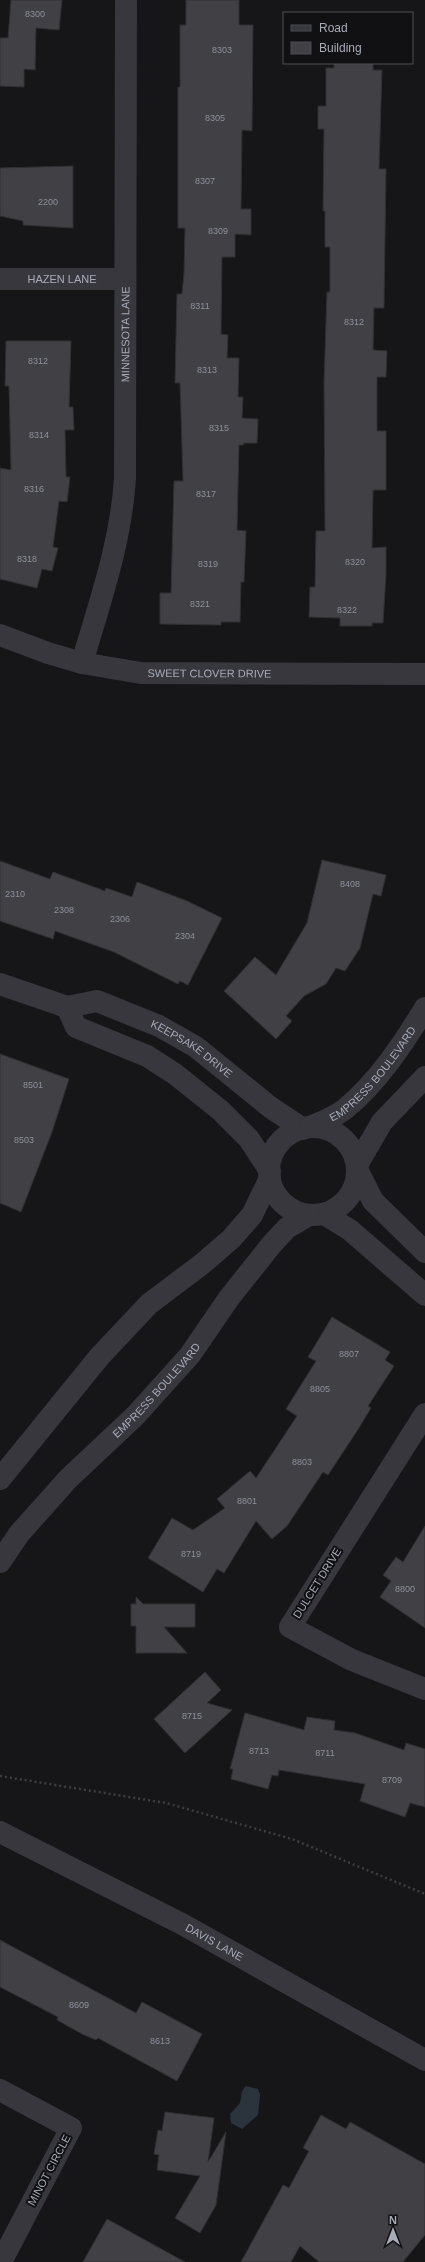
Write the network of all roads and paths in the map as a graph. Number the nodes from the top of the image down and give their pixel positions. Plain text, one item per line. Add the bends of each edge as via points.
1 (126, 0) edge
2 (0, 279) edge
3 (124, 279) junction
4 (0, 635) edge
5 (82, 663) junction
6 (425, 674) edge
7 (0, 984) edge
8 (67, 1007) junction
9 (425, 1008) edge
10 (425, 1077) edge
11 (307, 1128) junction
12 (358, 1168) junction
13 (270, 1175) junction
14 (316, 1215) junction
15 (425, 1252) edge
16 (425, 1295) edge
17 (425, 1414) edge
18 (0, 1479) edge
19 (0, 1562) edge
20 (425, 1689) edge
21 (0, 1776) edge
22 (0, 1832) edge
23 (425, 1894) edge
24 (425, 2060) edge
25 (0, 2090) edge
26 (1, 2262) edge

1 - 3 street, MINNESOTA LANE
2 - 3 street, HAZEN LANE
3 - 5 street, MINNESOTA LANE via 123,514
4 - 5 street, SWEET CLOVER DRIVE
5 - 6 street, SWEET CLOVER DRIVE via 141,673 166,674
7 - 8 street
8 - 11 street, KEEPSAKE DRIVE via 96,1001 159,1026 196,1047 270,1107
8 - 13 street via 76,1027 147,1056 200,1093 249,1139
9 - 11 street, EMPRESS BOULEVARD via 382,1071 345,1108 333,1117
10 - 12 street via 382,1122
11 - 12 street via 324,1128 338,1134 356,1156
11 - 13 street via 283,1138 274,1150
12 - 14 street via 355,1186 348,1199 337,1208
12 - 15 street via 373,1200
13 - 14 street via 274,1191 282,1203 294,1211
13 - 18 street via 252,1215 202,1264 149,1304 100,1356
14 - 16 street via 350,1230
14 - 19 street, EMPRESS BOULEVARD via 287,1228 272,1244 229,1298 190,1355 135,1416 68,1479 19,1534
17 - 20 street, DULCET DRIVE via 290,1627 352,1660
21 - 23 path via 166,1803 292,1839
22 - 24 street, DAVIS LANE via 182,1924
25 - 26 street, MINOT CIRCLE via 71,2128

